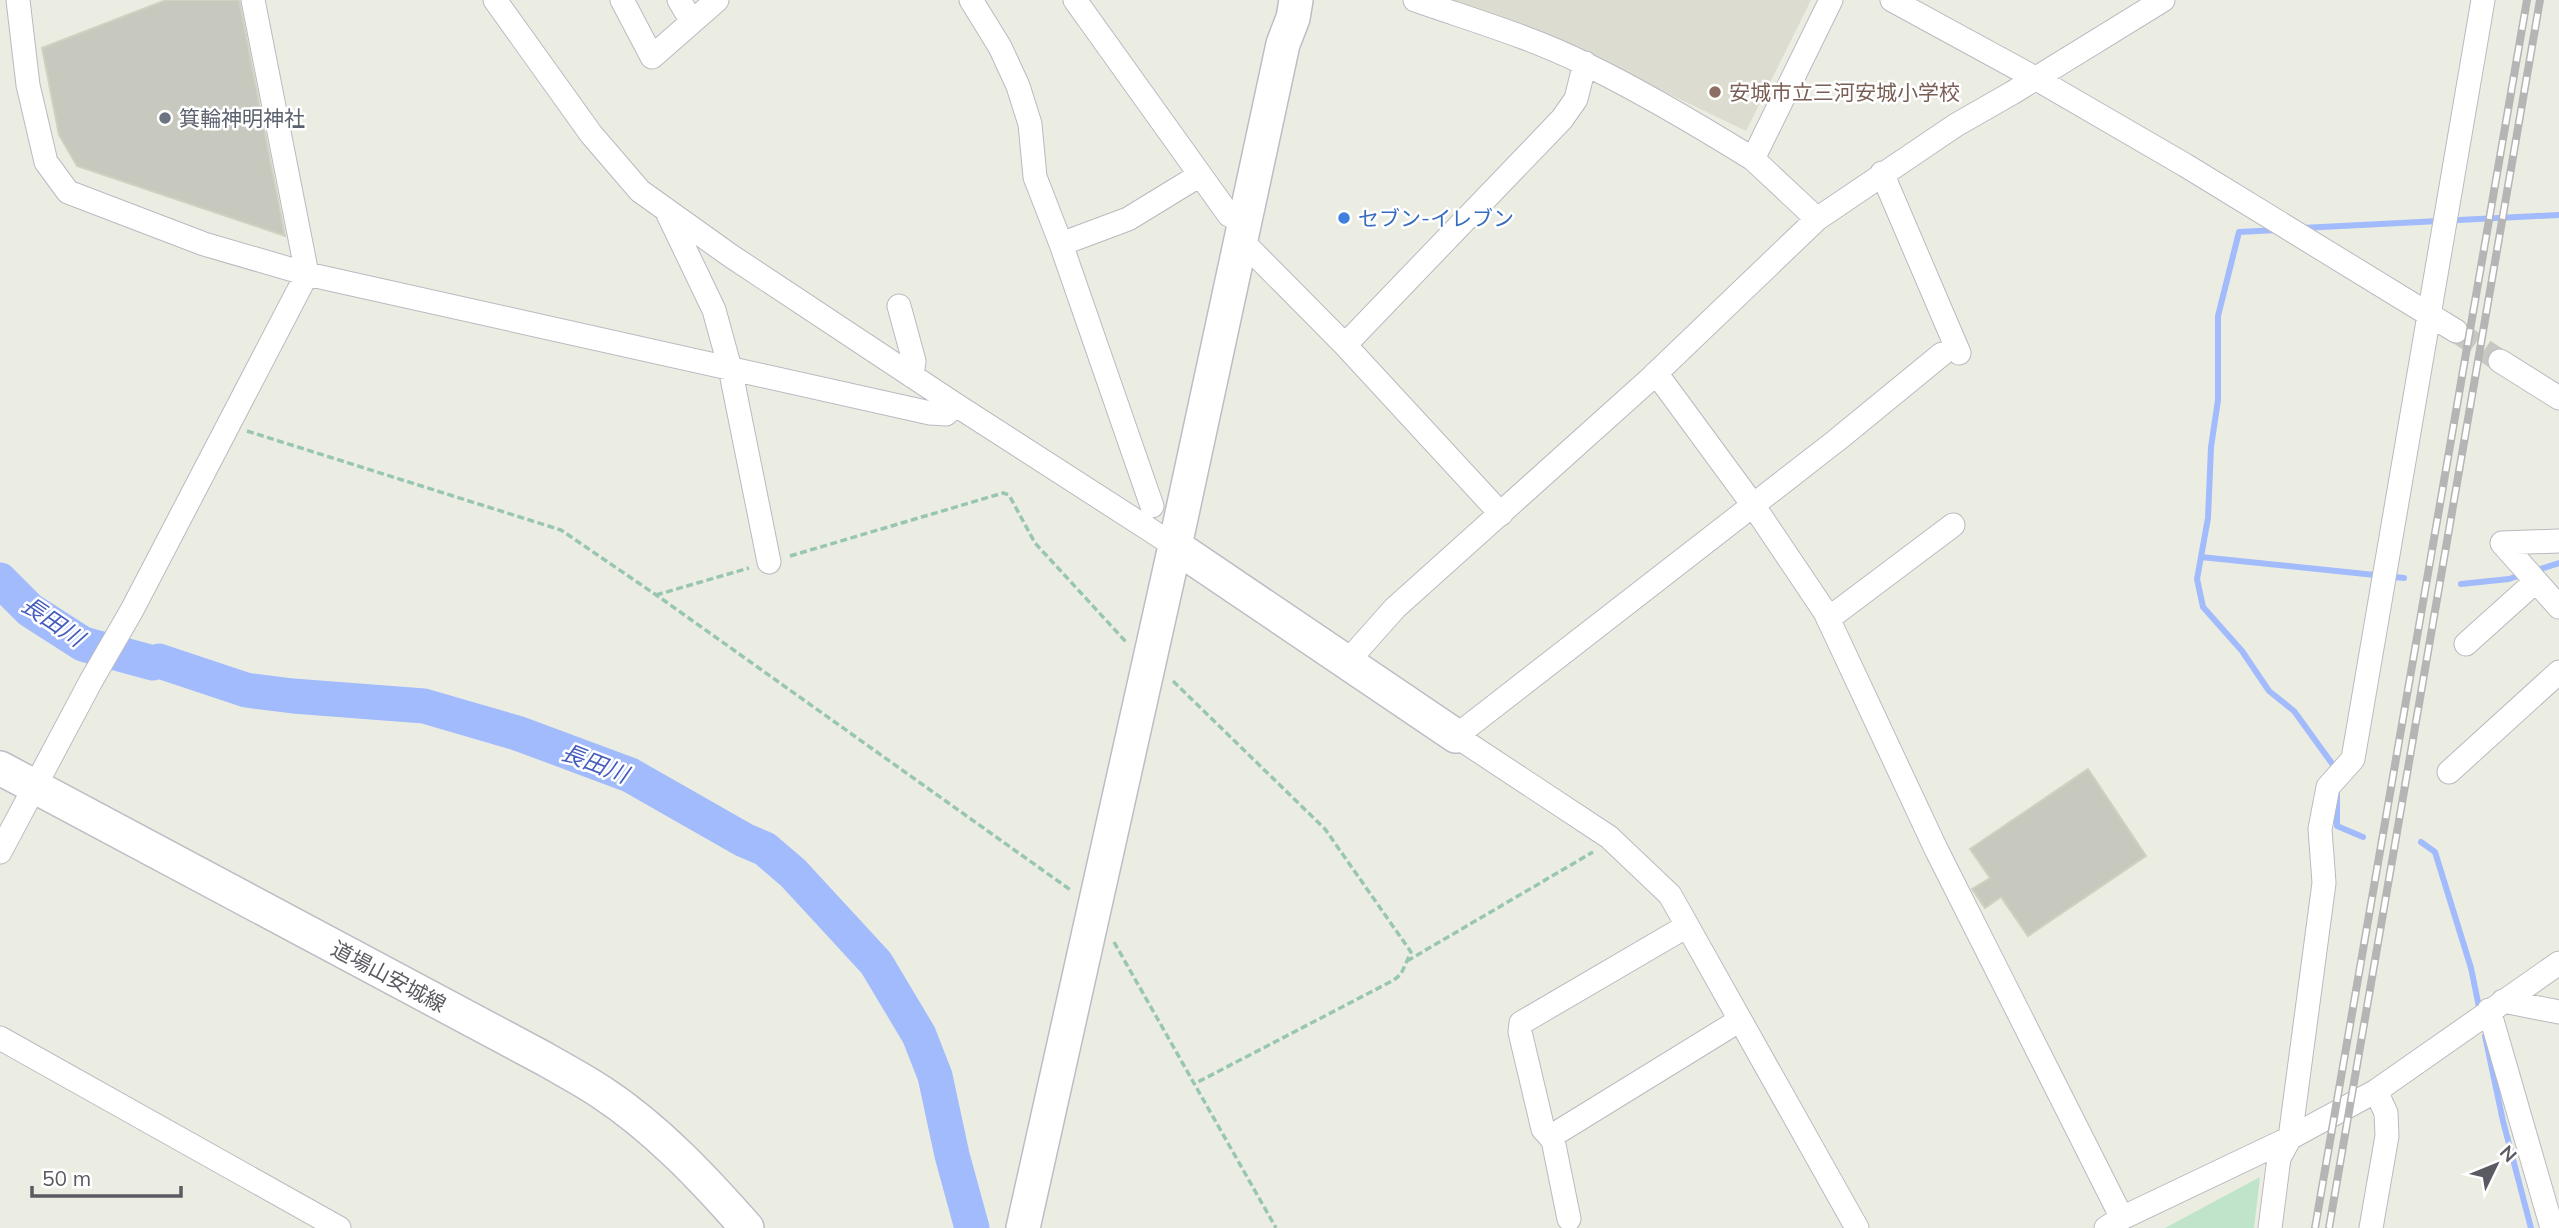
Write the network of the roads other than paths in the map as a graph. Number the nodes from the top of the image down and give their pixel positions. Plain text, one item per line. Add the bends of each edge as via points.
1 (18, 0) edge
2 (253, 0) edge
3 (495, 0) edge
4 (622, 0) edge
5 (679, 0) edge
6 (717, 0) edge
7 (971, 0) edge
8 (1076, 0) edge
9 (1285, 0) edge
10 (1296, 0) edge
11 (1415, 0) edge
12 (1832, 0) edge
13 (1892, 0) edge
14 (2163, 0) edge
15 (2483, 0) edge
16 (692, 22) junction
17 (1283, 44) junction
18 (1585, 64) junction
19 (2035, 78) junction
20 (1753, 159) junction
21 (1882, 173) junction
22 (1200, 175) junction
23 (668, 213) junction
24 (1818, 219) junction
25 (1242, 231) junction
26 (1062, 244) junction
27 (307, 274) junction
28 (899, 306) dead end
29 (2430, 314) junction
30 (2456, 331) tunnel mouth
31 (1345, 345) junction
32 (2500, 361) tunnel mouth
33 (730, 368) junction
34 (1656, 373) junction
35 (912, 376) junction
36 (2559, 398) edge
37 (956, 405) junction
38 (1753, 505) junction
39 (1153, 506) dead end
40 (1501, 514) junction
41 (1953, 526) dead end
42 (2559, 541) edge
43 (1175, 546) junction
44 (769, 562) road end
45 (2536, 581) junction
46 (2559, 607) edge
47 (1828, 619) junction
48 (2466, 644) dead end
49 (1347, 662) junction
50 (2559, 672) edge
51 (1456, 736) junction
52 (0, 768) edge
53 (2449, 772) dead end
54 (35, 786) junction
55 (0, 852) edge
56 (1687, 926) junction
57 (2559, 963) edge
58 (2496, 1006) junction
59 (2559, 1012) edge
60 (1740, 1020) junction
61 (0, 1038) edge
62 (2376, 1091) junction
63 (1550, 1137) junction
64 (2290, 1138) junction
65 (1569, 1219) dead end
66 (2114, 1223) edge
67 (339, 1228) edge
68 (747, 1228) edge
69 (1023, 1228) edge
70 (1857, 1228) edge
71 (2270, 1228) edge
72 (2371, 1228) edge
73 (2552, 1228) edge

1 - 27 street via 27,85 46,162 68,192 204,244
2 - 27 street
3 - 23 street via 591,134 640,191
4 - 16 street via 652,57
5 - 16 street
6 - 16 street
7 - 26 street via 1018,86 1030,124 1035,177
8 - 22 street
9 - 17 street
10 - 17 street
11 - 18 street
12 - 20 street
13 - 19 street
14 - 19 street
15 - 29 street
17 - 25 street
18 - 20 street
18 - 31 street via 1576,99 1562,119
19 - 21 street
19 - 29 street
20 - 24 street
21 - 24 street
21 - 38 street via 1950,354
22 - 25 street
22 - 26 street via 1128,219
23 - 33 street via 714,310
23 - 35 street
24 - 34 street
25 - 31 street
25 - 43 street
26 - 39 street
27 - 33 street
27 - 54 street
28 - 35 street via 914,361
29 - 30 street
29 - 64 street via 2353,759 2328,787 2320,829 2324,883
31 - 40 street
32 - 36 street
33 - 37 street via 930,413 946,414
33 - 44 street
34 - 38 street
34 - 40 street
35 - 37 street
37 - 43 street
38 - 47 street
38 - 51 street
40 - 49 street via 1395,608
41 - 47 street
42 - 45 street via 2502,544
43 - 49 street
43 - 69 street
45 - 46 street
45 - 48 street
47 - 66 street
49 - 51 street
50 - 53 street
51 - 56 street via 1613,840 1670,895
52 - 54 street, 道場山安城線
54 - 55 street
54 - 68 street, 道場山安城線 via 603,1093 668,1146
56 - 60 street
56 - 63 street via 1521,1023 1543,1129
57 - 58 street
58 - 59 street
58 - 62 street
58 - 73 street
60 - 63 street
60 - 70 street
61 - 67 street
62 - 64 street
62 - 72 street via 2386,1113 2387,1136
63 - 65 street
64 - 66 street
64 - 71 street via 2279,1158

